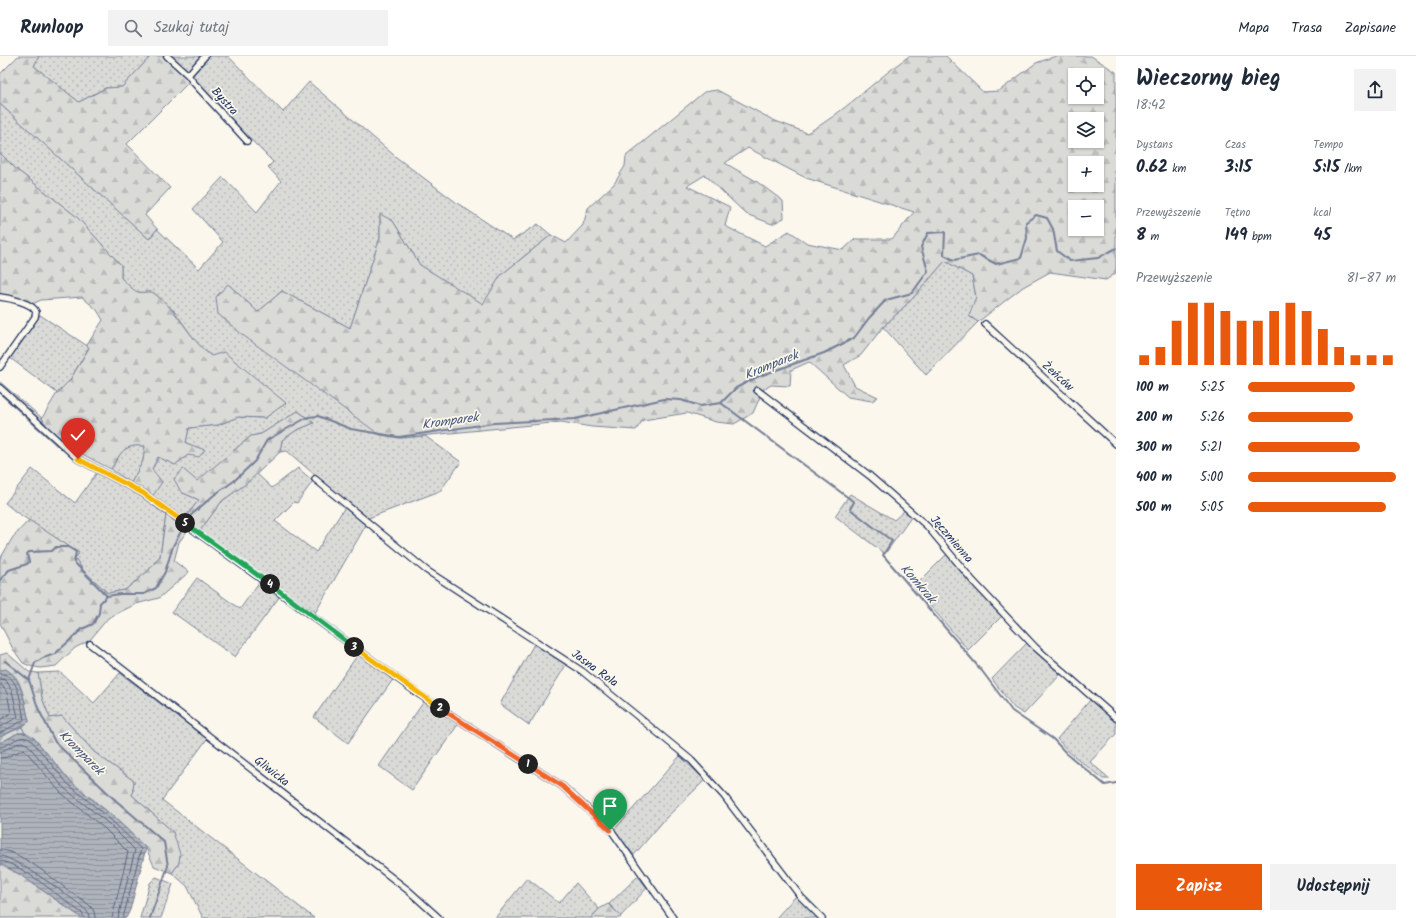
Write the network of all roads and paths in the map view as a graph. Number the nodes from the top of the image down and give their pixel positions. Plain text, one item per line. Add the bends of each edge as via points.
1 (167, 56) edge
2 (205, 56) edge
3 (188, 75) junction
4 (247, 141) dead end
5 (0, 298) edge
6 (985, 324) dead end
7 (0, 367) edge
8 (0, 388) edge
9 (757, 390) dead end
10 (1116, 444) edge
11 (315, 479) dead end
12 (90, 644) dead end
13 (1116, 718) edge
14 (439, 918) edge
15 (673, 918) edge
16 (822, 918) edge

1 - 3 street, Bystra
2 - 3 street
3 - 4 street, Bystra
5 - 7 street via 29,305 35,308 36,312
6 - 10 street, Żeńców
8 - 15 street via 78,459 143,493 420,695 562,786 610,830
9 - 13 street, Jęczmienna via 870,476 927,526 973,581 1035,647
11 - 16 street, Jasna Rola via 426,570 582,671 691,760 724,796 801,897
12 - 14 street, Gliwicka via 409,891

